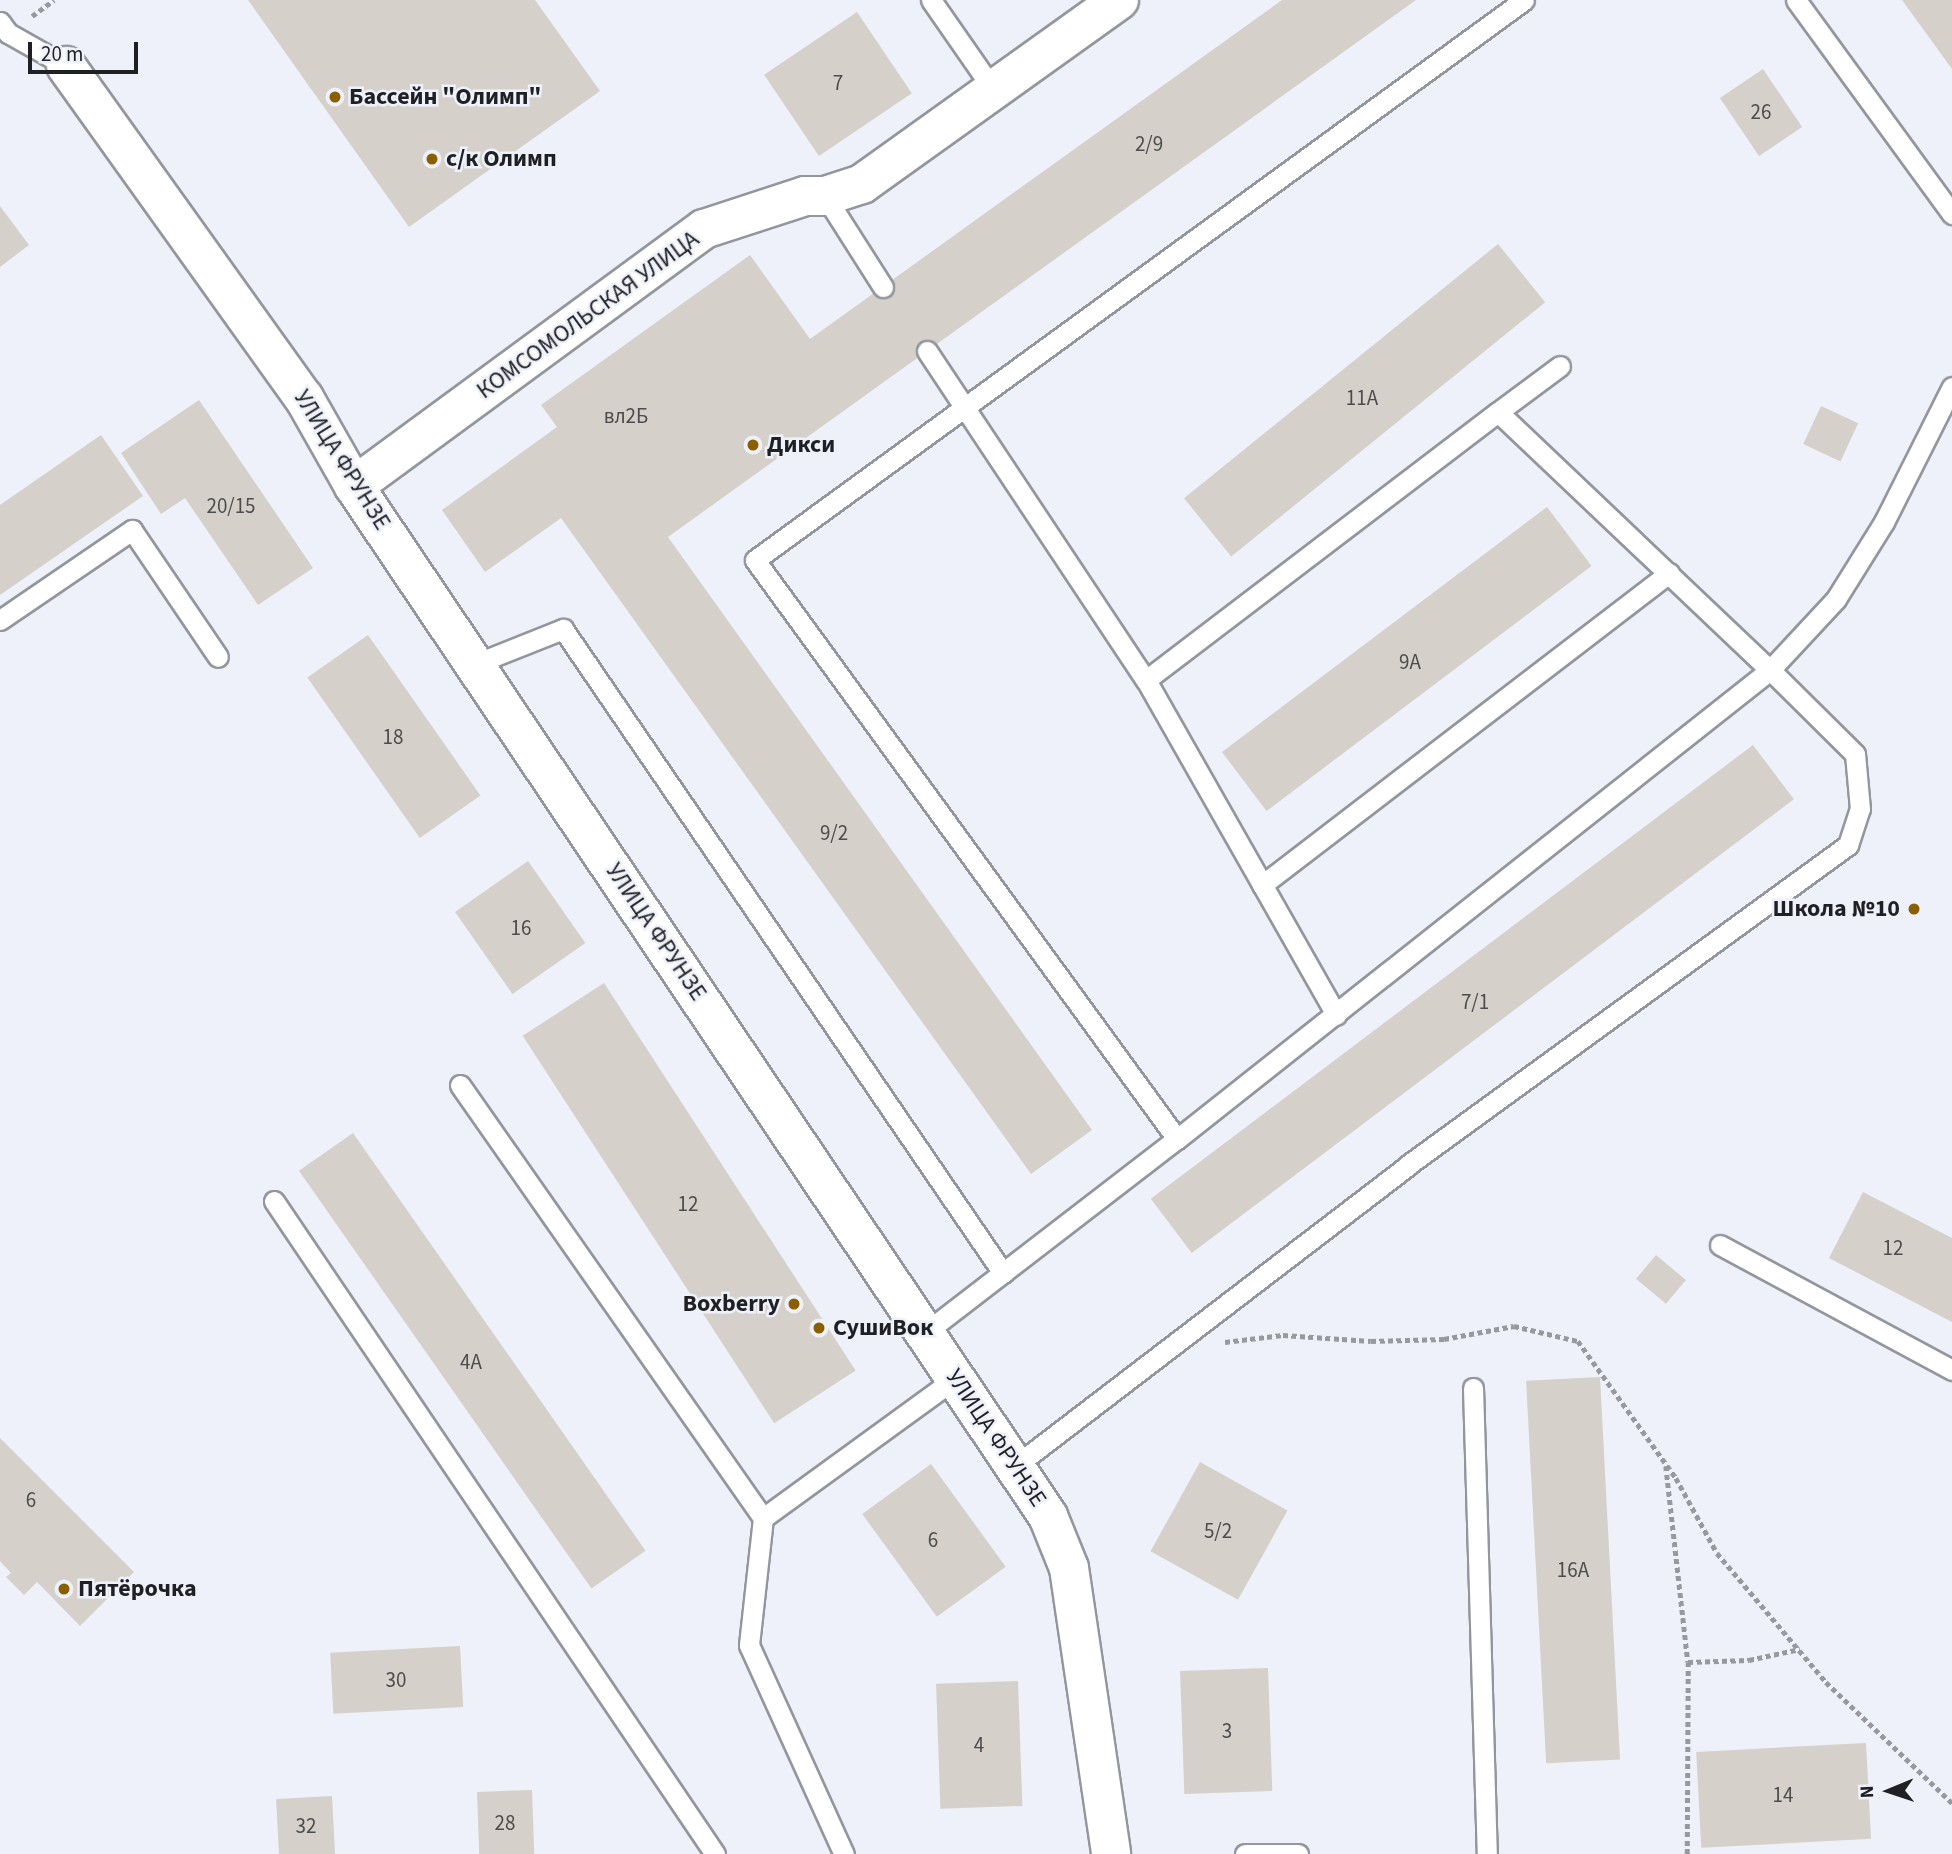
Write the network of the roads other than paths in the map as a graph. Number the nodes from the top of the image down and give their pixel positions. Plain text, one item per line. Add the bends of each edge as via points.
1 (931, 0) edge
2 (1119, 0) edge
3 (1524, 0) edge
4 (1796, 0) edge
5 (0, 22) edge
6 (66, 66) joint
7 (995, 92) junction
8 (825, 196) junction
9 (1952, 214) edge
10 (883, 287) dead end
11 (928, 351) dead end
12 (1560, 366) dead end
13 (1952, 387) edge
14 (967, 406) junction
15 (1498, 412) junction
16 (354, 486) junction
17 (1669, 573) junction
18 (0, 620) edge
19 (218, 657) dead end
20 (475, 664) junction
21 (1770, 670) junction
22 (1146, 680) junction
23 (1262, 885) junction
24 (1336, 1014) junction
25 (460, 1085) dead end
26 (1177, 1139) junction
27 (274, 1201) dead end
28 (1720, 1245) dead end
29 (1003, 1273) junction
30 (926, 1332) junction
31 (1952, 1370) edge
32 (956, 1378) junction
33 (1473, 1388) dead end
34 (1015, 1466) junction
35 (763, 1518) junction
36 (715, 1854) edge
37 (844, 1854) edge
38 (1111, 1854) edge
39 (1244, 1854) edge
40 (1298, 1854) edge
41 (1488, 1854) edge

1 - 7 lane
2 - 7 street, КОМСОМОЛЬСКАЯ УЛИЦА
3 - 14 lane
4 - 9 lane
5 - 6 lane via 8,33
6 - 16 street, УЛИЦА ФРУНЗЕ via 304,398
7 - 8 street, КОМСОМОЛЬСКАЯ УЛИЦА via 862,184
8 - 10 lane
8 - 16 street, КОМСОМОЛЬСКАЯ УЛИЦА via 804,196 704,229
11 - 14 lane
12 - 15 lane
13 - 21 lane via 1884,522 1836,599
14 - 22 lane
14 - 26 lane via 755,560
15 - 17 lane
15 - 22 lane
16 - 20 street, УЛИЦА ФРУНЗЕ
17 - 21 lane
17 - 23 lane
18 - 19 lane via 132,530
20 - 29 lane via 563,628
20 - 30 street, УЛИЦА ФРУНЗЕ
21 - 24 lane
21 - 34 lane via 1855,754 1860,809 1848,845 1408,1165
22 - 23 lane
23 - 24 lane
24 - 26 lane
25 - 35 lane
26 - 29 lane
27 - 36 lane
28 - 31 lane
29 - 30 lane
30 - 32 street, УЛИЦА ФРУНЗЕ
32 - 34 street, УЛИЦА ФРУНЗЕ
32 - 35 lane
33 - 41 lane
34 - 38 street, УЛИЦА ФРУНЗЕ via 1048,1516 1069,1568
35 - 37 lane via 749,1645
39 - 40 lane

